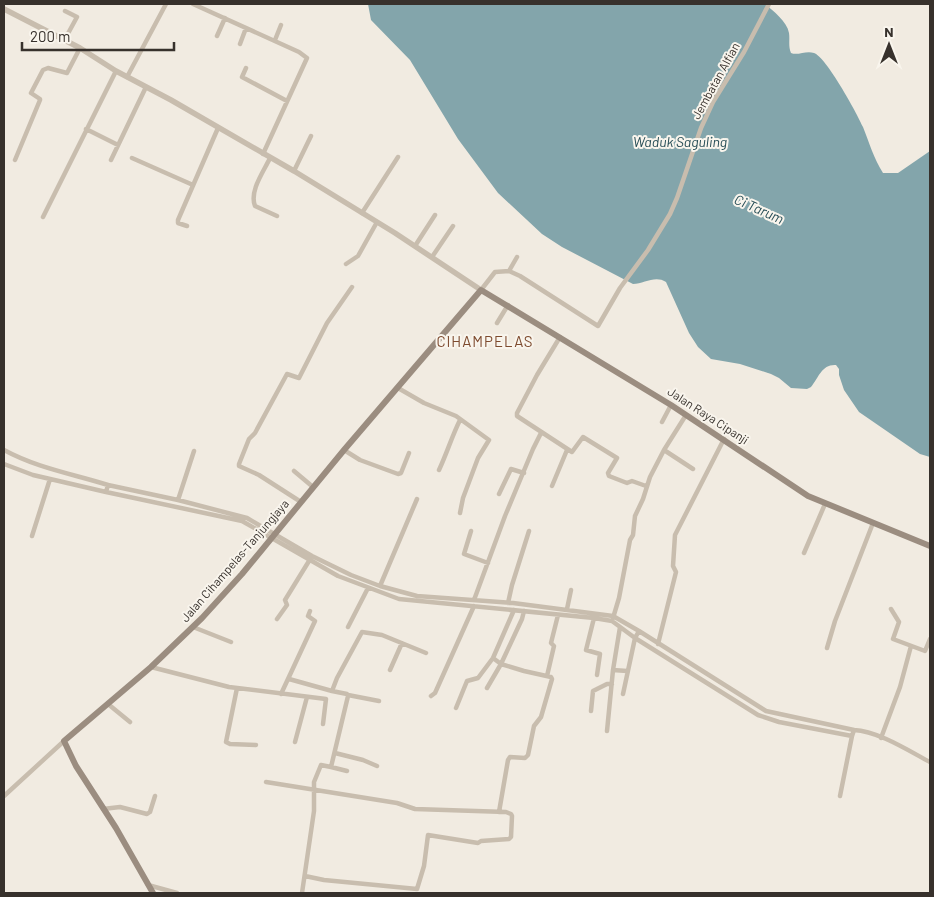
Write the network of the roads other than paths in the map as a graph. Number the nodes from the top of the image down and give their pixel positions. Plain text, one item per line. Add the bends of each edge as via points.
1 (166, 4) edge
2 (193, 4) edge
3 (769, 4) edge
4 (4, 9) edge
5 (65, 11) dead end
6 (225, 18) junction
7 (281, 25) dead end
8 (246, 28) junction
9 (217, 36) dead end
10 (65, 40) junction
11 (275, 40) junction
12 (240, 44) dead end
13 (80, 48) junction
14 (246, 68) dead end
15 (116, 71) junction
16 (127, 77) junction
17 (146, 87) junction
18 (287, 101) junction
19 (218, 128) junction
20 (86, 129) junction
21 (311, 136) dead end
22 (118, 145) junction
23 (263, 154) junction
24 (398, 157) dead end
25 (132, 158) dead end
26 (270, 158) junction
27 (15, 160) dead end
28 (111, 160) dead end
29 (294, 171) junction
30 (193, 185) junction
31 (362, 212) junction
32 (435, 215) dead end
33 (277, 216) dead end
34 (43, 217) dead end
35 (377, 222) junction
36 (187, 226) dead end
37 (453, 226) dead end
38 (415, 246) junction
39 (432, 257) junction
40 (517, 257) dead end
41 (346, 264) dead end
42 (509, 271) junction
43 (352, 287) dead end
44 (481, 290) junction
45 (508, 305) junction
46 (496, 323) dead end
47 (560, 337) junction
48 (398, 388) junction
49 (671, 405) junction
50 (686, 414) junction
51 (460, 420) junction
52 (662, 422) dead end
53 (542, 434) junction
54 (724, 439) junction
55 (4, 450) edge
56 (344, 450) junction
57 (567, 450) junction
58 (664, 450) junction
59 (194, 451) dead end
60 (409, 453) dead end
61 (4, 464) edge
62 (693, 468) dead end
63 (439, 470) dead end
64 (294, 471) dead end
65 (524, 473) junction
66 (50, 480) junction
67 (552, 486) dead end
68 (646, 486) junction
69 (313, 487) junction
70 (107, 489) junction
71 (499, 494) dead end
72 (416, 499) dead end
73 (156, 500) junction
74 (178, 500) junction
75 (301, 502) junction
76 (825, 504) junction
77 (460, 513) dead end
78 (873, 524) junction
79 (471, 531) dead end
80 (529, 531) dead end
81 (32, 536) dead end
82 (273, 536) junction
83 (930, 546) edge
84 (804, 554) dead end
85 (309, 561) junction
86 (488, 563) junction
87 (339, 574) junction
88 (380, 586) junction
89 (368, 588) junction
90 (571, 590) dead end
91 (400, 596) junction
92 (474, 603) junction
93 (508, 603) junction
94 (567, 609) junction
95 (514, 610) junction
96 (891, 610) dead end
97 (310, 611) dead end
98 (524, 611) junction
99 (558, 615) junction
100 (594, 618) junction
101 (277, 619) dead end
102 (613, 619) junction
103 (193, 627) junction
104 (348, 627) dead end
105 (620, 628) junction
106 (639, 631) junction
107 (635, 638) junction
108 (930, 639) edge
109 (231, 642) dead end
110 (402, 643) junction
111 (658, 644) junction
112 (911, 646) junction
113 (827, 648) dead end
114 (426, 653) dead end
115 (492, 658) junction
116 (502, 664) junction
117 (151, 667) junction
118 (390, 670) dead end
119 (613, 670) junction
120 (626, 672) junction
121 (597, 675) dead end
122 (548, 676) junction
123 (288, 679) junction
124 (612, 684) junction
125 (236, 688) junction
126 (487, 688) dead end
127 (332, 691) junction
128 (281, 694) junction
129 (348, 694) junction
130 (623, 694) dead end
131 (431, 696) dead end
132 (307, 697) junction
133 (379, 700) dead end
134 (108, 704) junction
135 (456, 708) dead end
136 (591, 711) dead end
137 (130, 722) dead end
138 (323, 724) dead end
139 (854, 730) junction
140 (607, 731) dead end
141 (852, 736) junction
142 (881, 738) junction
143 (64, 741) junction
144 (295, 742) dead end
145 (256, 745) dead end
146 (335, 753) junction
147 (930, 762) edge
148 (377, 766) dead end
149 (331, 767) junction
150 (347, 771) dead end
151 (266, 782) dead end
152 (314, 790) junction
153 (4, 796) edge
154 (155, 796) dead end
155 (840, 796) dead end
156 (104, 808) junction
157 (499, 812) junction
158 (305, 876) junction
159 (148, 885) junction
160 (152, 893) edge
161 (177, 893) edge
162 (302, 893) edge

1 - 16 street
2 - 6 street
3 - 42 street, Jembatan Alfian via 713,102 670,214 598,325
4 - 10 street
5 - 10 street via 77,17
6 - 8 street
6 - 9 street
7 - 11 street
8 - 11 street
8 - 12 street
10 - 13 street
11 - 18 street via 307,58
13 - 15 street
13 - 27 street via 66,73 48,68 43,70 32,93 40,100
14 - 18 street via 242,77
15 - 16 street
15 - 20 street
16 - 17 street
17 - 19 street
17 - 22 street
18 - 23 street
19 - 23 street
19 - 30 street
20 - 22 street
20 - 34 street
21 - 29 street
22 - 28 street
23 - 26 street
24 - 31 street
25 - 30 street
26 - 29 street
26 - 33 street via 254,190 253,200 257,207
29 - 31 street
30 - 36 street via 177,221
31 - 35 street
32 - 38 street
35 - 38 street
35 - 41 street via 360,254
37 - 39 street
38 - 39 street
39 - 44 street
40 - 42 street
42 - 44 street via 495,272
43 - 75 street via 327,323 299,378 287,374 249,439 239,464
44 - 45 main road, Jalan Raya Cipanji
44 - 48 main road, Jalan Cihampelas-Tanjungjaya
45 - 46 street
45 - 47 main road, Jalan Raya Cipanji
47 - 49 main road, Jalan Raya Cipanji
47 - 53 street via 516,414
48 - 51 street
48 - 56 main road, Jalan Cihampelas-Tanjungjaya
49 - 50 main road, Jalan Raya Cipanji
49 - 52 street
50 - 54 main road, Jalan Raya Cipanji
50 - 58 street
51 - 63 street
51 - 77 street via 489,440 478,458
53 - 57 street
53 - 65 street
54 - 76 main road, Jalan Raya Cipanji via 796,489
54 - 111 street via 675,535 673,566 676,572
55 - 70 street
56 - 60 street via 360,460 398,474
56 - 69 main road, Jalan Cihampelas-Tanjungjaya
57 - 67 street
57 - 68 street via 573,452 583,437 617,458 609,476
58 - 62 street
58 - 68 street
59 - 74 street
61 - 66 street
64 - 69 street
65 - 71 street via 511,469
65 - 86 street
66 - 70 street
66 - 81 street
68 - 102 street via 635,516
69 - 75 main road, Jalan Cihampelas-Tanjungjaya
70 - 73 street
70 - 73 street
72 - 88 street
73 - 74 street
73 - 82 street via 242,521
74 - 82 street via 247,518
75 - 82 main road, Jalan Cihampelas-Tanjungjaya
76 - 78 main road, Jalan Raya Cipanji
76 - 84 street
78 - 83 main road, Jalan Raya Cipanji
78 - 113 street
79 - 86 street via 464,554
80 - 93 street
82 - 85 street
82 - 87 street
82 - 103 main road, Jalan Cihampelas-Tanjungjaya
85 - 87 street
85 - 101 street
86 - 92 street
87 - 88 street
87 - 89 street
88 - 91 street
89 - 91 street
89 - 104 street
90 - 94 street
91 - 92 street
92 - 93 street
92 - 95 street
92 - 131 street via 450,662
93 - 94 street
94 - 102 street
95 - 98 street
95 - 115 street
96 - 112 street via 899,622 893,639
97 - 123 street via 308,616 315,621
98 - 99 street
98 - 116 street
99 - 100 street
99 - 122 street
100 - 102 street
100 - 121 street via 586,650 600,654
102 - 105 street
102 - 106 street
103 - 109 street
103 - 117 main road, Jalan Cihampelas-Tanjungjaya
105 - 107 street
105 - 119 street
106 - 107 street
106 - 111 street
107 - 120 street
107 - 141 street via 758,715
108 - 112 street via 925,651
110 - 114 street
110 - 118 street
110 - 127 street via 362,632
111 - 139 street via 766,711
112 - 142 street
115 - 116 street
115 - 135 street via 478,678 467,680
116 - 122 street
116 - 126 street
117 - 125 street
117 - 134 main road, Jalan Cihampelas-Tanjungjaya
119 - 120 street
119 - 124 street
120 - 130 street
122 - 157 street via 552,679 541,717 534,726 528,755 508,760
123 - 127 street
123 - 128 street
124 - 136 street via 593,691
124 - 140 street
125 - 128 street
125 - 145 street via 226,742
127 - 129 street
128 - 132 street
129 - 133 street
129 - 146 street
132 - 138 street via 327,699
132 - 144 street
134 - 137 street
134 - 143 main road, Jalan Cihampelas-Tanjungjaya
139 - 141 street
139 - 142 street
141 - 155 street
142 - 147 street
143 - 153 street
143 - 156 main road
146 - 148 street
146 - 149 street
149 - 150 street
149 - 152 street via 321,765
151 - 152 street
152 - 157 street via 416,809
152 - 158 street
154 - 156 street via 147,814 120,807
156 - 159 main road
157 - 158 street via 512,816 509,839 478,844 428,835 417,888
158 - 162 street
159 - 160 main road
159 - 161 street

